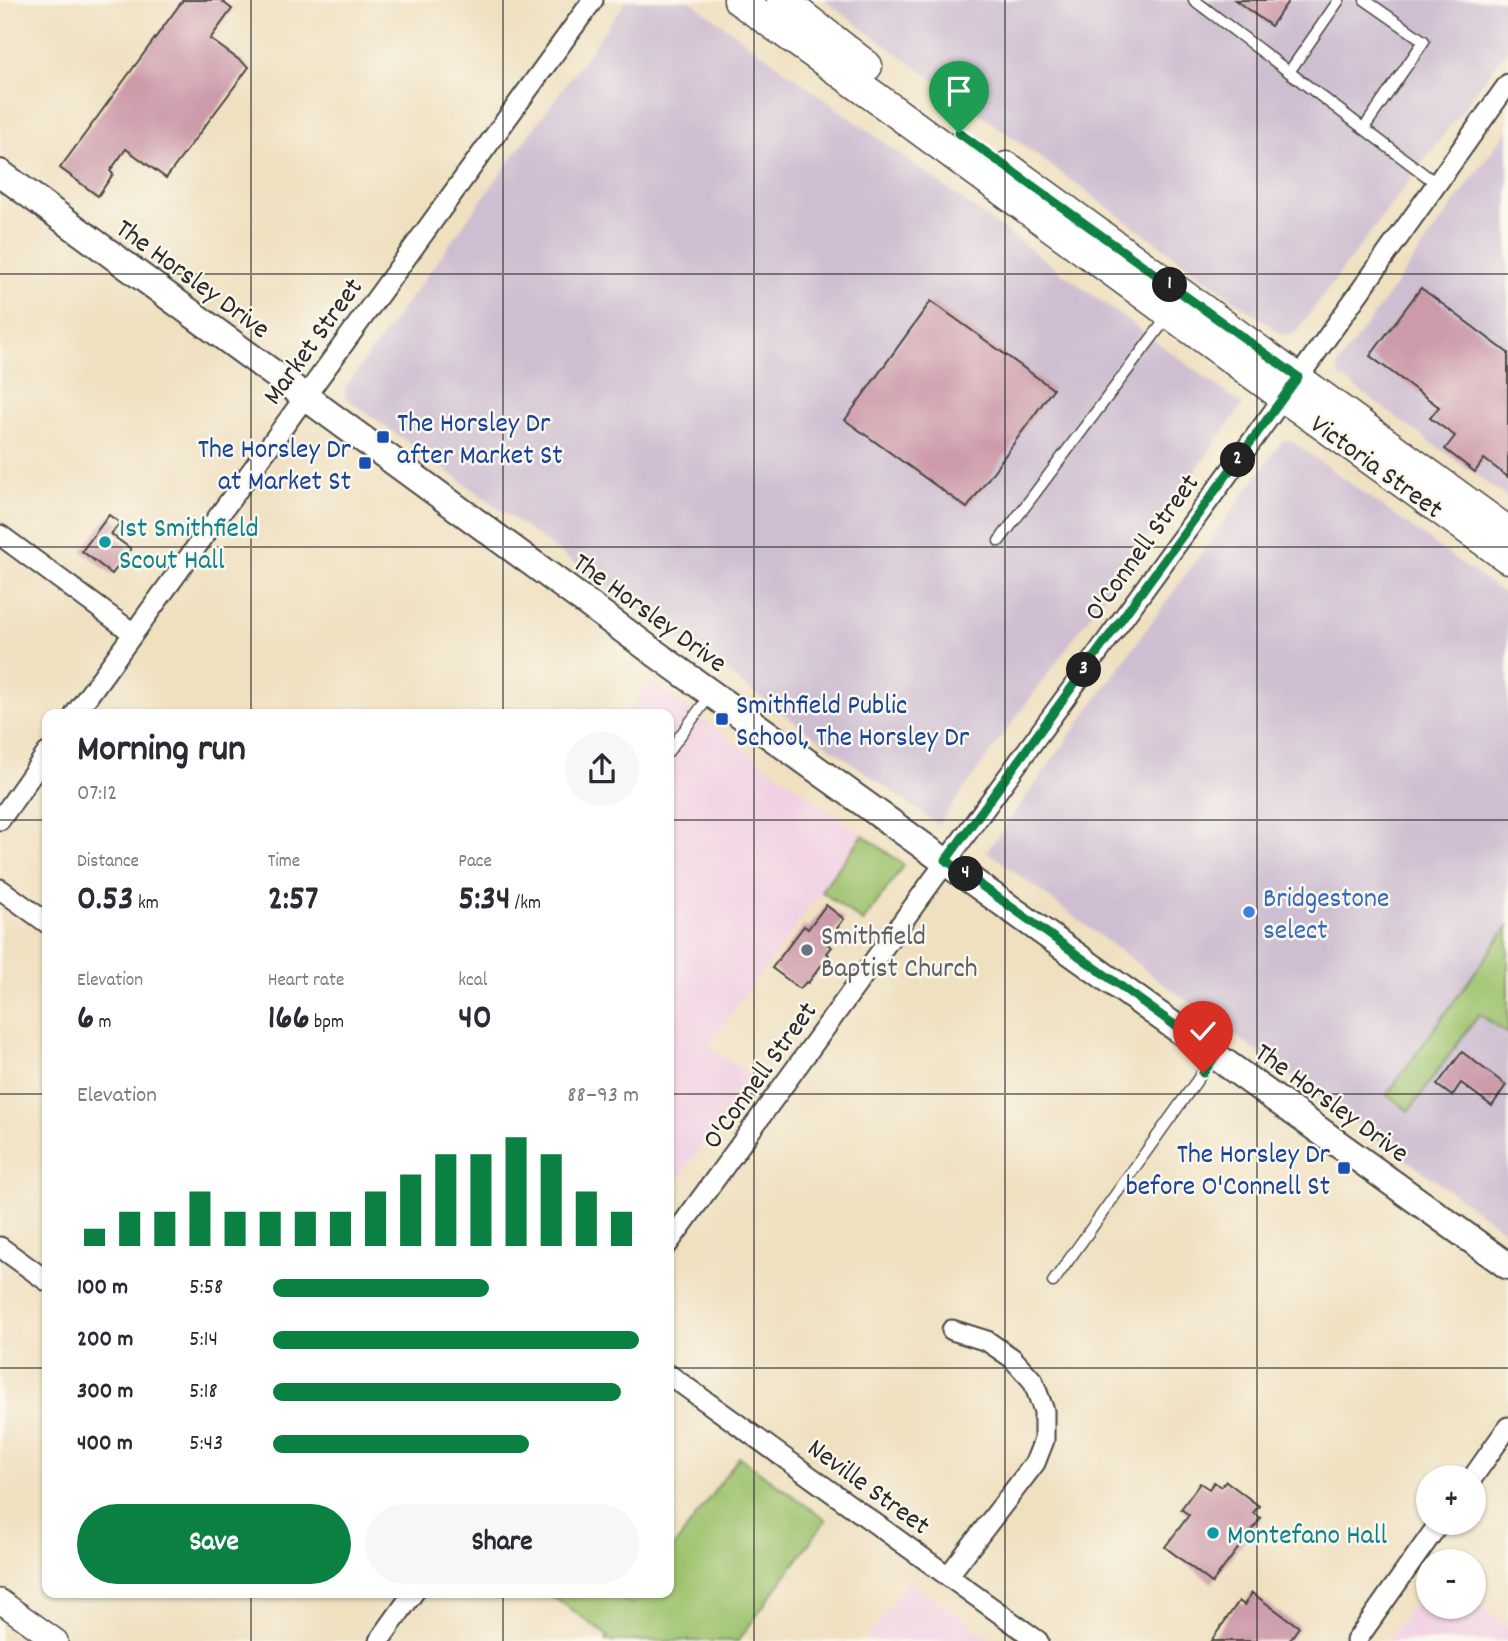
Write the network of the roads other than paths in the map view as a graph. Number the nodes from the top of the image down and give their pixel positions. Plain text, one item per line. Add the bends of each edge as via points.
1 (593, 0) edge
2 (739, 0) edge
3 (782, 0) edge
4 (1194, 0) edge
5 (1339, 0) edge
6 (1365, 0) edge
7 (1289, 72) junction
8 (1508, 84) edge
9 (1364, 128) junction
10 (0, 173) edge
11 (1437, 184) junction
12 (1170, 313) junction
13 (1291, 387) junction
14 (305, 397) junction
15 (1508, 532) edge
16 (0, 536) edge
17 (999, 541) dead end
18 (1508, 558) edge
19 (133, 633) junction
20 (712, 694) junction
21 (79, 709) edge
22 (674, 744) edge
23 (42, 760) edge
24 (0, 820) edge
25 (946, 860) junction
26 (0, 889) edge
27 (42, 919) edge
28 (1216, 1055) junction
29 (674, 1236) edge
30 (0, 1247) edge
31 (1508, 1266) edge
32 (42, 1277) edge
33 (1053, 1282) dead end
34 (952, 1331) dead end
35 (674, 1378) edge
36 (1508, 1427) edge
37 (1481, 1465) edge
38 (1431, 1535) edge
39 (948, 1576) junction
40 (410, 1598) edge
41 (0, 1601) edge
42 (56, 1641) edge
43 (379, 1641) edge
44 (1038, 1641) edge
45 (1356, 1641) edge

1 - 14 street, Market Street
2 - 12 main road, Victoria Street
3 - 13 main road, Victoria Street
4 - 7 lane
5 - 7 lane
6 - 9 lane via 1424,41
7 - 9 lane
8 - 11 street, O'Connell Street
9 - 11 lane
10 - 14 main road, The Horsley Drive
11 - 13 street, O'Connell Street
12 - 13 main road, Victoria Street
12 - 17 lane
13 - 15 main road, Victoria Street
13 - 18 main road, Victoria Street
13 - 25 street, O'Connell Street
14 - 19 street, Market Street
14 - 20 main road, The Horsley Drive
16 - 19 street
19 - 21 street, Market Street
20 - 22 lane
20 - 25 main road, The Horsley Drive
23 - 24 street
25 - 28 main road, The Horsley Drive
25 - 29 street, O'Connell Street
26 - 27 street
28 - 31 main road, The Horsley Drive
28 - 33 lane
30 - 32 street
34 - 39 street via 987,1340 1033,1381 1044,1412 1044,1440 1035,1463
35 - 39 street, Neville Street
36 - 37 street
38 - 45 street
39 - 44 street, Neville Street
40 - 43 street
41 - 42 street

